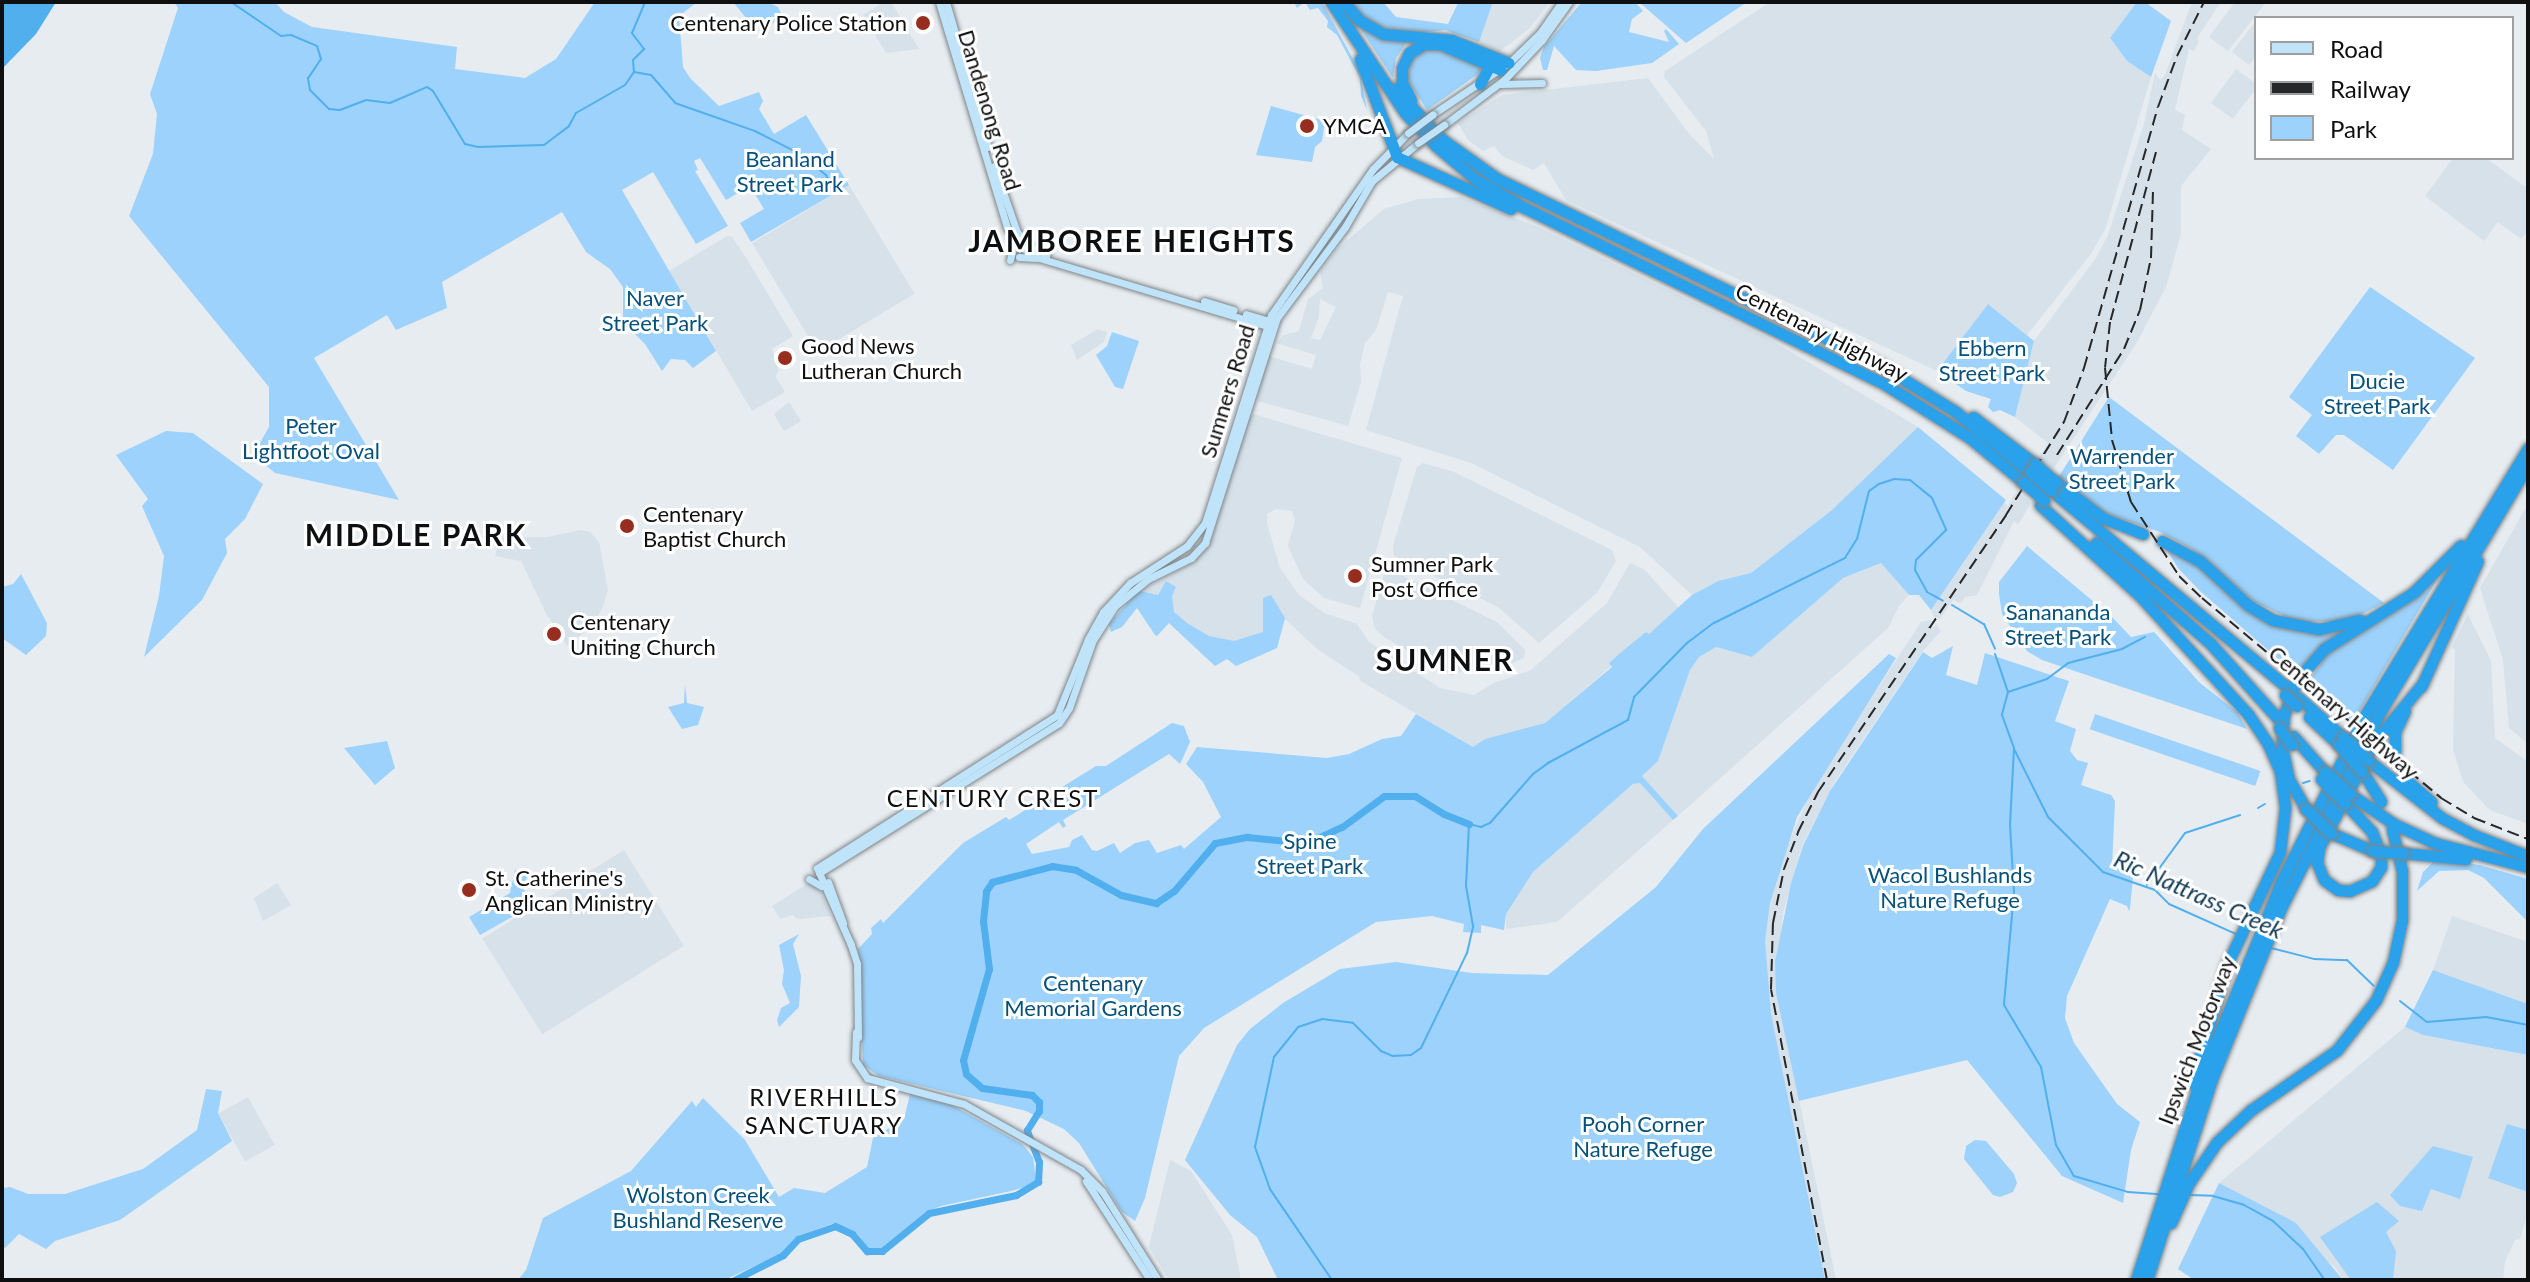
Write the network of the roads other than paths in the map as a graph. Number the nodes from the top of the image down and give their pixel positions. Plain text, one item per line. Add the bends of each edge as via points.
1 (939, 2) edge
2 (946, 2) edge
3 (1562, 2) edge
4 (1569, 2) edge
5 (1338, 4) edge
6 (1504, 66) junction
7 (1542, 83) dead end
8 (1480, 84) joint
9 (1500, 84) junction
10 (1451, 146) junction
11 (1394, 153) junction
12 (1581, 236) junction
13 (1015, 240) junction
14 (1019, 257) dead end
15 (1039, 258) junction
16 (1010, 260) dead end
17 (1270, 324) junction
18 (2528, 448) edge
19 (2528, 465) edge
20 (2027, 476) junction
21 (1218, 494) junction
22 (2048, 494) junction
23 (2494, 501) junction
24 (2143, 534) dead end
25 (2486, 534) junction
26 (2162, 541) dead end
27 (2383, 612) junction
28 (2423, 683) junction
29 (2341, 741) junction
30 (2395, 752) tunnel mouth
31 (2405, 779) tunnel mouth
32 (2348, 798) junction
33 (2381, 802) dead end
34 (2392, 829) dead end
35 (861, 847) junction
36 (2528, 853) edge
37 (2490, 859) junction
38 (2528, 867) edge
39 (820, 869) junction
40 (809, 879) dead end
41 (828, 883) junction
42 (827, 894) junction
43 (2262, 938) junction
44 (851, 945) junction
45 (2256, 952) junction
46 (2189, 1110) junction
47 (1074, 1168) junction
48 (2176, 1168) junction
49 (2168, 1206) junction
50 (2148, 1277) edge
51 (1150, 1280) edge
52 (1158, 1280) edge
53 (2136, 1280) edge

1 - 13 main road, Dandenong Road
2 - 17 main road, Dandenong Road via 1003,198 1024,241 1049,256
3 - 6 main road via 1540,33
4 - 6 main road
5 - 6 highway via 1383,34 1457,41
5 - 10 highway, Centenary Highway via 1401,96
5 - 11 highway
5 - 12 highway, Centenary Highway via 1389,94 1436,146 1499,194
6 - 8 highway
6 - 9 main road, Sumners Road
6 - 10 highway via 1436,43 1416,48 1405,60 1401,78 1409,97
7 - 9 main road
8 - 11 main road, Sumners Road, bridge via 1408,133
9 - 11 main road, Sumners Road, bridge via 1418,143
10 - 20 highway, Centenary Highway via 1515,189 1858,354 1941,402
11 - 12 highway via 1562,233
11 - 17 main road, Sumners Road
12 - 20 highway, Centenary Highway via 1869,375
13 - 15 main road
13 - 16 main road
14 - 15 main road
15 - 17 main road
17 - 21 main road, Sumners Road
18 - 23 highway, Ipswich Motorway
19 - 25 highway, Ipswich Motorway
20 - 22 highway, Centenary Highway, bridge
20 - 22 highway, bridge
21 - 35 main road, Sumners Road via 1210,534 1196,554 1130,591 1108,615 1059,723
21 - 39 main road, Sumners Road via 1191,543 1130,583 1103,612 1064,704 1051,722
22 - 24 highway
22 - 29 highway, Centenary Highway via 2224,636
22 - 32 highway, Centenary Highway, bridge via 2230,663 2292,741
22 - 46 highway via 2248,714 2268,744 2282,782 2284,830 2274,869 2235,945 2186,1103
23 - 27 highway via 2440,568
23 - 43 highway, Ipswich Motorway via 2358,728
25 - 28 highway via 2486,546 2451,612
25 - 43 highway, Ipswich Motorway via 2350,766
26 - 27 highway via 2200,561 2248,605 2280,623 2330,629
27 - 37 highway, bridge via 2318,654 2297,680 2282,728 2289,780 2306,809 2331,833 2373,851
28 - 30 highway via 2398,725
28 - 32 highway via 2373,744 2318,853 2324,880 2350,891 2372,881 2381,855
29 - 33 highway, bridge
29 - 36 highway, Centenary Highway, bridge via 2442,818
31 - 36 highway via 2441,809
32 - 37 highway, Centenary Highway via 2410,832
34 - 49 highway via 2402,871 2402,920 2393,962 2376,1000 2337,1050 2241,1117
35 - 39 main road, Sumners Road
35 - 41 main road via 832,870
37 - 38 highway, Centenary Highway
39 - 41 main road
39 - 42 main road
40 - 42 main road
41 - 44 main road
42 - 44 main road
43 - 45 highway, Ipswich Motorway
44 - 47 main road via 857,964 858,1068 867,1078 964,1104
45 - 46 highway, Ipswich Motorway
45 - 48 highway, Ipswich Motorway
46 - 48 highway, Ipswich Motorway
47 - 51 main road via 1099,1195
47 - 52 main road via 1102,1191
48 - 49 highway, Ipswich Motorway
49 - 50 highway via 2158,1264
49 - 53 highway, Ipswich Motorway

